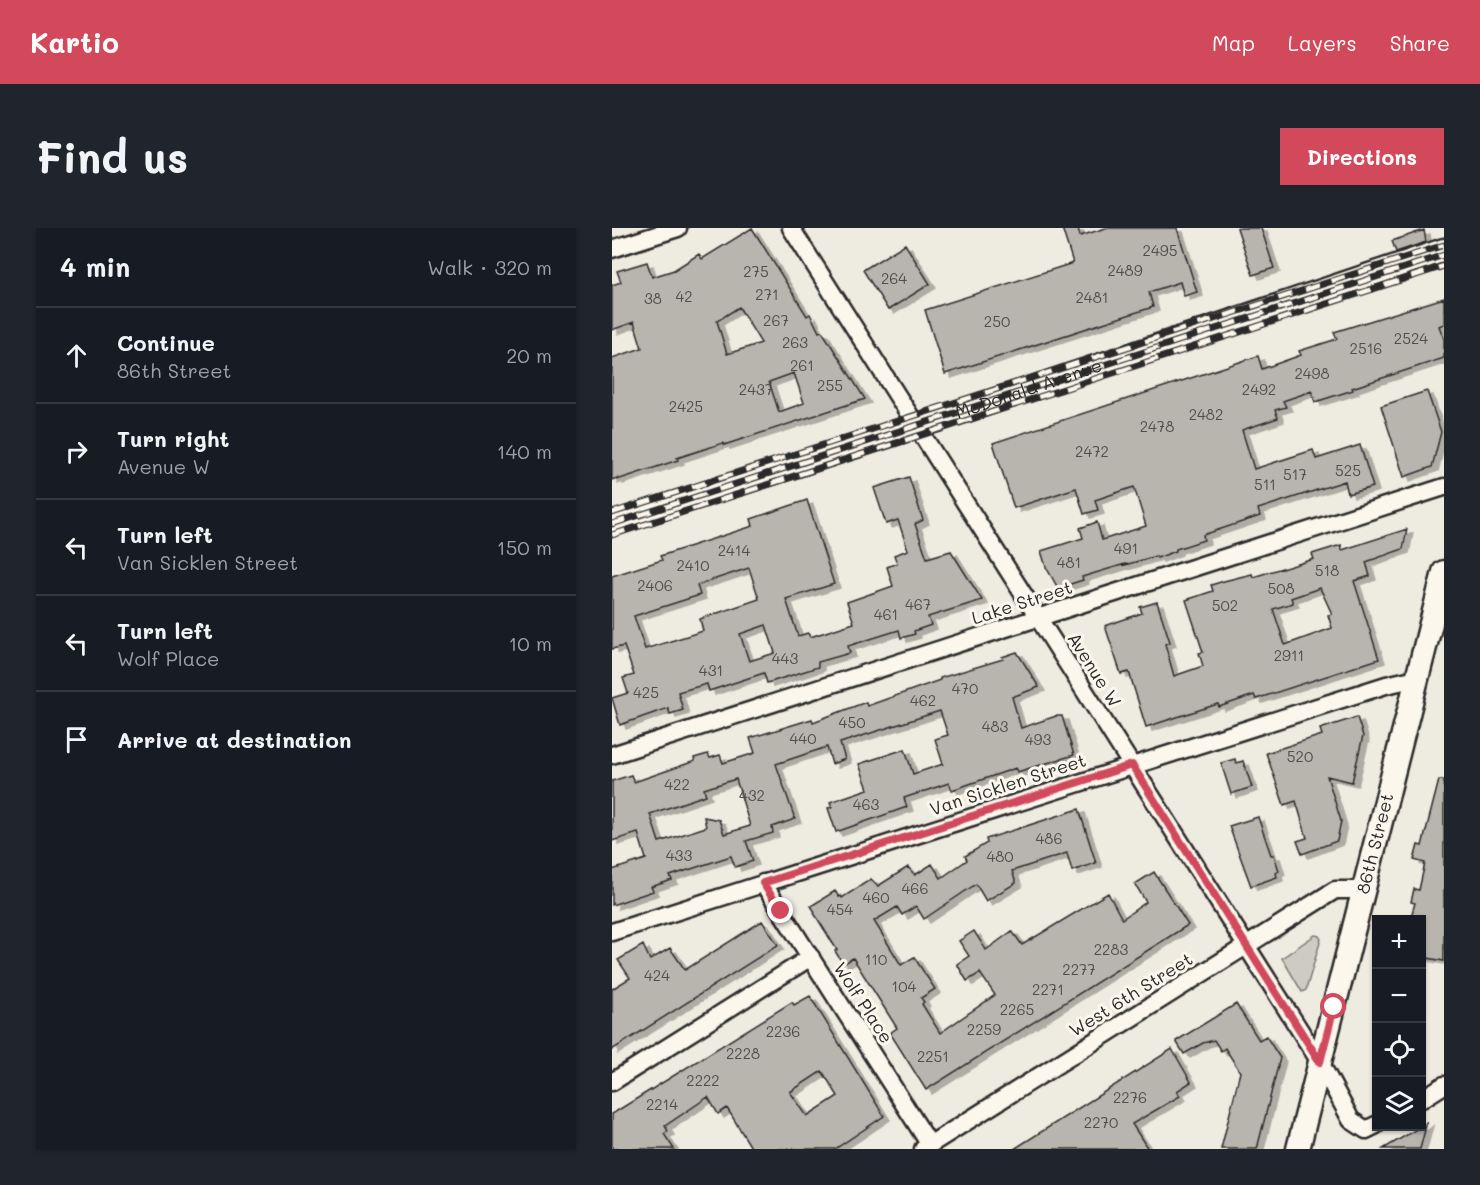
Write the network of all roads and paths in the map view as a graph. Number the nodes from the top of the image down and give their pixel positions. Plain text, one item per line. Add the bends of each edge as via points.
1 (678, 228) edge
2 (791, 228) edge
3 (612, 249) edge
4 (1444, 250) edge
5 (916, 426) junction
6 (1444, 487) edge
7 (612, 524) edge
8 (1444, 572) edge
9 (1038, 619) junction
10 (1417, 678) junction
11 (612, 755) edge
12 (1132, 765) junction
13 (763, 883) junction
14 (1364, 890) junction
15 (612, 932) edge
16 (1246, 946) junction
17 (811, 957) junction
18 (1320, 1062) junction
19 (612, 1082) edge
20 (1444, 1085) edge
21 (1426, 1096) edge
22 (1371, 1128) edge
23 (927, 1147) edge
24 (1298, 1149) edge

1 - 3 street
2 - 5 street, Avenue W
4 - 5 main road, McDonald Avenue
5 - 7 main road, McDonald Avenue
5 - 9 street, Avenue W
6 - 9 street, Lake Street
8 - 10 main road, 86th Street
9 - 11 street, Lake Street
9 - 12 street, Avenue W
10 - 12 street, Van Sicklen Street
10 - 14 main road, 86th Street
12 - 13 street, Van Sicklen Street
12 - 16 street, Avenue W
13 - 15 street, Van Sicklen Street
13 - 17 street, Wolf Place
14 - 16 street, West 6th Street via 1335,890
14 - 18 main road, 86th Street
16 - 18 street, Avenue W
16 - 23 street, West 6th Street
17 - 19 street
17 - 23 street, Wolf Place
18 - 22 street, Avenue W via 1351,1119
18 - 24 main road, 86th Street
20 - 21 street

